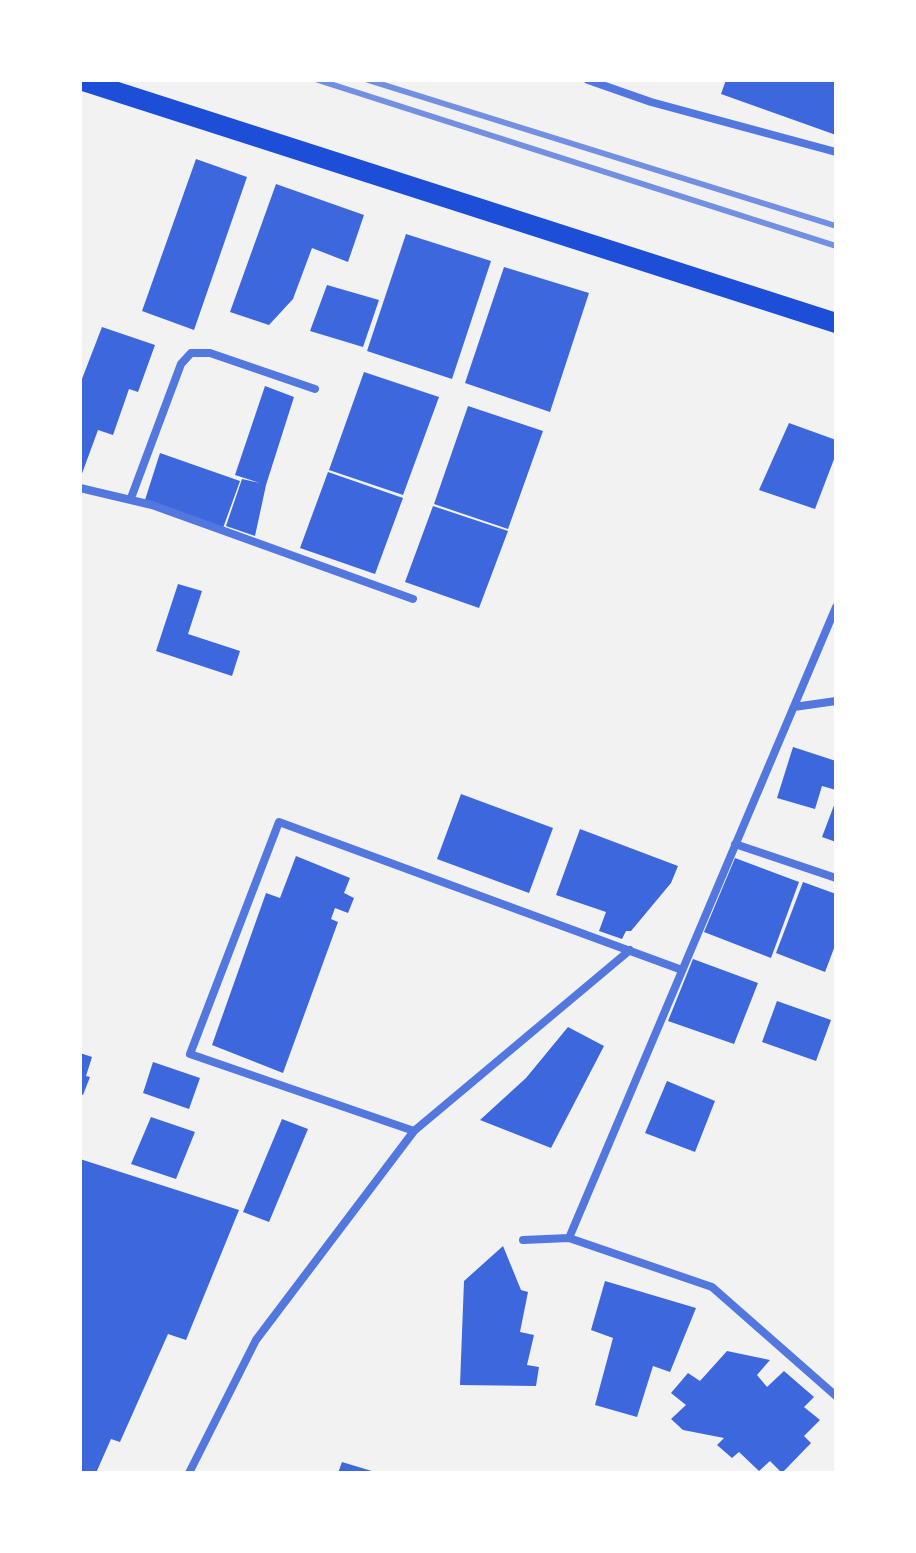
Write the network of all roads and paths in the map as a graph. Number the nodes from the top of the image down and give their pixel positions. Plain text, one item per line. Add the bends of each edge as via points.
1 (80, 80) edge
2 (588, 80) edge
3 (836, 152) edge
4 (836, 323) edge
5 (315, 389) dead end
6 (80, 488) edge
7 (131, 498) junction
8 (413, 599) dead end
9 (836, 607) edge
10 (836, 701) edge
11 (794, 707) junction
12 (735, 844) junction
13 (836, 878) edge
14 (630, 950) junction
15 (682, 970) junction
16 (414, 1131) junction
17 (569, 1238) junction
18 (523, 1240) dead end
19 (836, 1396) edge
20 (189, 1473) edge

1 - 4 main road
2 - 3 street
5 - 7 street via 210,353 191,353 181,364
6 - 7 street
7 - 8 street
9 - 11 street
10 - 11 street
11 - 12 street
12 - 13 street
12 - 15 street
14 - 15 street
14 - 16 street
14 - 16 street via 279,822 190,1054
15 - 17 street
16 - 20 street via 256,1340
17 - 18 street
17 - 19 street via 712,1287

